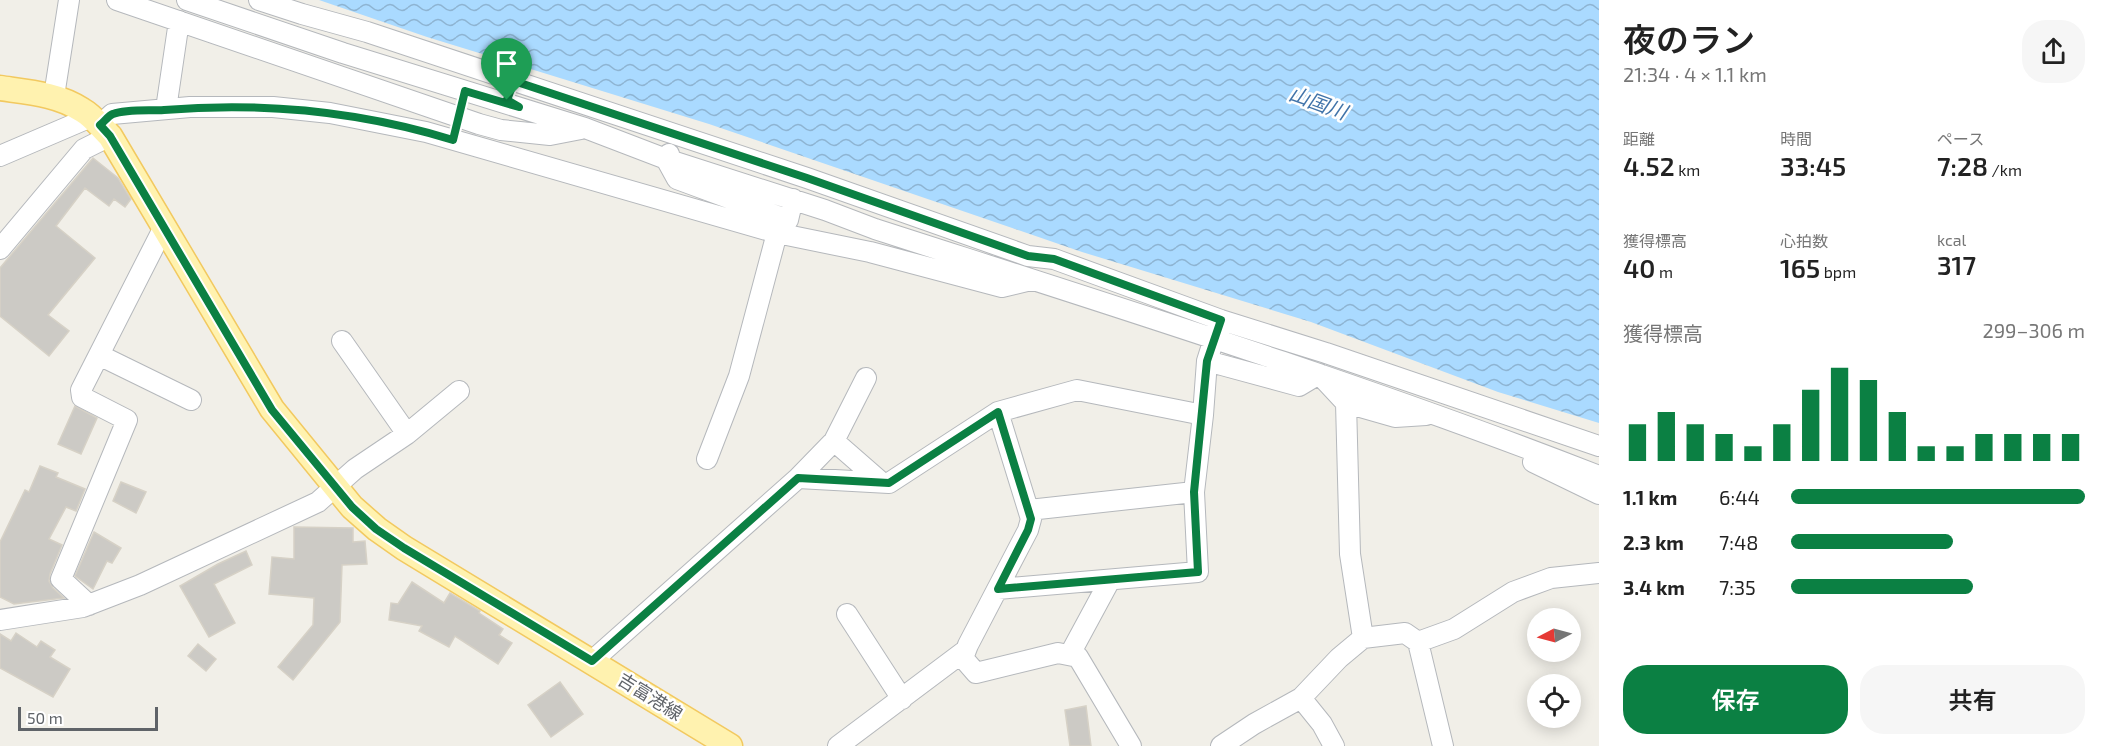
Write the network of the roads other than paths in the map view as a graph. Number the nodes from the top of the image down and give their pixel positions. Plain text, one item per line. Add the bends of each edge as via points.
1 (69, 0) edge
2 (117, 0) edge
3 (187, 0) edge
4 (259, 0) edge
5 (302, 14) junction
6 (179, 21) junction
7 (367, 32) junction
8 (296, 36) junction
9 (343, 52) junction
10 (339, 76) junction
11 (514, 81) junction
12 (0, 88) edge
13 (465, 91) junction
14 (54, 96) junction
15 (513, 104) junction
16 (166, 109) junction
17 (459, 117) junction
18 (100, 126) junction
19 (585, 128) junction
20 (684, 138) junction
21 (453, 140) junction
22 (0, 156) edge
23 (666, 159) junction
24 (802, 190) junction
25 (164, 227) junction
26 (782, 227) junction
27 (0, 249) edge
28 (1033, 280) junction
29 (1160, 297) junction
30 (1221, 320) junction
31 (1214, 339) junction
32 (342, 341) dead end
33 (1326, 353) junction
34 (99, 355) junction
35 (1207, 361) junction
36 (1319, 374) junction
37 (866, 378) dead end
38 (459, 391) dead end
39 (191, 400) dead end
40 (1346, 403) junction
41 (998, 412) junction
42 (1435, 414) junction
43 (1203, 415) junction
44 (406, 434) junction
45 (834, 441) junction
46 (1509, 441) junction
47 (1599, 446) edge
48 (707, 459) dead end
49 (1599, 476) edge
50 (798, 478) junction
51 (881, 482) junction
52 (334, 487) junction
53 (1194, 492) junction
54 (1599, 494) edge
55 (1029, 510) junction
56 (1599, 573) edge
57 (1110, 580) junction
58 (998, 589) junction
59 (89, 605) junction
60 (847, 614) dead end
61 (0, 620) edge
62 (1363, 638) junction
63 (1418, 642) junction
64 (966, 650) junction
65 (1070, 654) junction
66 (592, 661) junction
67 (1301, 698) junction
68 (902, 699) junction
69 (730, 746) edge
70 (838, 746) edge
71 (1131, 746) edge
72 (1221, 746) edge
73 (1334, 746) edge
74 (1443, 746) edge

1 - 14 street
2 - 6 street
3 - 8 street
4 - 5 street
5 - 7 street
5 - 8 street
6 - 10 street
6 - 16 street
7 - 11 street
7 - 15 street via 384,45 494,89
8 - 9 street
9 - 10 street
9 - 13 street
10 - 17 street
11 - 15 street
11 - 20 street
12 - 14 main road, 吉富港線
13 - 15 street
13 - 17 street
14 - 18 main road, 吉富港線 via 71,103
15 - 19 street
16 - 18 street via 112,114
16 - 21 street via 232,106 318,111
17 - 19 street via 501,130 550,135
17 - 21 street
18 - 22 street
18 - 25 main road, 吉富港線
18 - 27 street
19 - 23 street
20 - 23 street
20 - 24 street
21 - 26 street
23 - 24 street
23 - 26 street via 677,179
24 - 26 street
24 - 28 street via 825,210
24 - 29 street via 1028,256 1054,259
25 - 34 street
25 - 52 main road, 吉富港線 via 272,410
26 - 28 street via 1002,287
26 - 48 street via 739,376
28 - 29 street via 1062,275
28 - 31 street
29 - 30 street
30 - 31 street
30 - 33 street
31 - 35 street
31 - 36 street
32 - 44 street
33 - 36 street
33 - 47 street
34 - 39 street
34 - 59 street via 81,390 82,397 127,420 61,579
35 - 36 street via 1299,386
35 - 43 street
36 - 40 street
36 - 42 street
37 - 45 street
38 - 44 street
40 - 42 street via 1395,417
40 - 62 street via 1350,554
41 - 43 street via 1077,390
41 - 51 street via 889,483
41 - 55 street
42 - 46 street
43 - 53 street
44 - 52 street
45 - 50 street
45 - 51 street
46 - 49 street
46 - 54 street via 1521,456
50 - 51 street
50 - 66 street
52 - 59 street via 318,502
52 - 66 main road, 吉富港線 via 394,542
53 - 55 street
53 - 57 street via 1198,572
55 - 58 street via 1028,530
56 - 63 street via 1551,578 1513,592 1454,629
57 - 58 street
57 - 65 street
58 - 64 street
59 - 61 street
60 - 68 street
62 - 63 street via 1404,633
62 - 67 street
63 - 74 street
64 - 65 street via 963,658 976,673 1058,653
64 - 68 street
65 - 71 street via 1078,657
66 - 69 main road, 吉富港線
67 - 72 street
67 - 73 street
68 - 70 street

